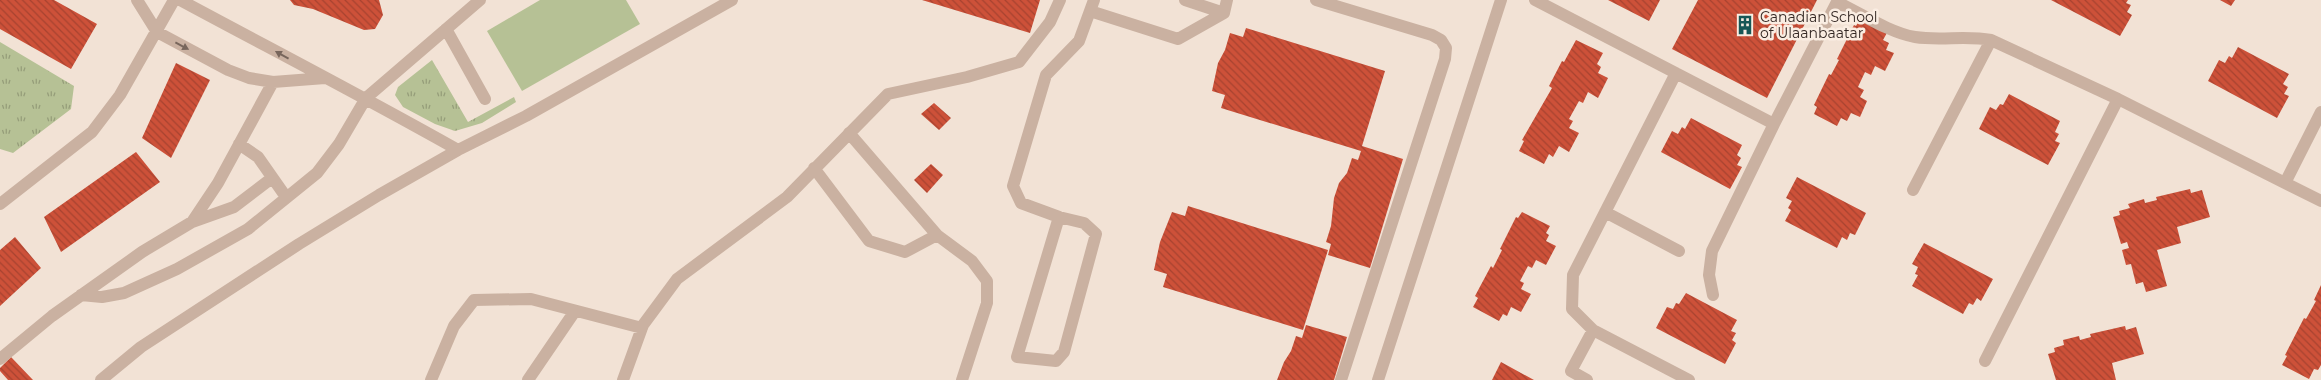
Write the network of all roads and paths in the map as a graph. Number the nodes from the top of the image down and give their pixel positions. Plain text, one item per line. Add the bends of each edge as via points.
1 (138, 0) edge
2 (174, 0) edge
3 (180, 0) edge
4 (480, 0) edge
5 (732, 0) edge
6 (1060, 0) edge
7 (1185, 0) edge
8 (1316, 0) edge
9 (1501, 0) edge
10 (1539, 1) edge
11 (1838, 1) edge
12 (1092, 5) edge
13 (1225, 6) edge
14 (446, 29) junction
15 (157, 32) junction
16 (1991, 40) junction
17 (1676, 73) junction
18 (325, 78) junction
19 (273, 82) junction
20 (366, 98) junction
21 (486, 99) dead end
22 (2118, 99) junction
23 (2321, 112) edge
24 (1774, 124) junction
25 (849, 133) junction
26 (239, 144) junction
27 (458, 150) junction
28 (814, 168) junction
29 (272, 178) junction
30 (2285, 183) junction
31 (1913, 190) dead end
32 (286, 197) junction
33 (2321, 201) edge
34 (0, 204) edge
35 (1605, 212) junction
36 (1059, 218) junction
37 (192, 222) junction
38 (937, 235) junction
39 (1679, 251) dead end
40 (81, 295) junction
41 (1714, 295) dead end
42 (575, 311) junction
43 (642, 328) junction
44 (1593, 330) junction
45 (0, 359) edge
46 (1985, 361) dead end
47 (101, 380) edge
48 (432, 380) edge
49 (528, 380) edge
50 (622, 380) edge
51 (962, 380) edge
52 (1342, 380) edge
53 (1378, 380) edge
54 (1587, 380) edge
55 (1689, 380) edge

1 - 15 street
2 - 15 street
18 -> 3 street
4 - 14 street
5 - 27 street via 526,116
6 - 25 street via 1050,22 1019,62 888,94
7 - 13 street
8 - 52 street via 1432,35 1446,48
9 - 53 street
10 - 17 street
11 - 16 street via 1913,37 1944,40 1974,36
11 - 24 street
12 - 13 street via 1178,39
12 - 36 street via 1079,41 1046,75 1013,186 1021,203
14 - 20 street
14 - 21 street
15 -> 19 street via 228,70
15 - 34 street via 120,96 92,132
16 - 22 street
16 - 31 street
17 - 24 street
17 - 35 street
18 - 19 street
18 - 20 street
19 - 26 street
20 - 27 street
20 - 32 street via 339,144 317,173
22 - 30 street
22 - 46 street
23 - 30 street
24 - 41 street via 1712,251 1709,275
25 - 28 street
25 - 38 street
26 - 29 street via 258,157
26 - 37 street
27 - 47 street via 299,244 141,347
28 - 38 street via 869,242 905,252
28 - 43 street via 787,197 677,279
29 - 32 street
29 - 37 street via 234,207
30 - 33 street
32 - 40 street via 248,229 178,269 124,293 102,297
35 - 39 street
35 - 44 street via 1573,275 1572,310
36 - 36 street via 1048,255 1017,357 1056,361 1064,352 1096,234 1084,223
37 - 40 street
38 - 51 street via 972,261 987,281 987,303
40 - 45 street
42 - 43 street
42 - 48 street via 530,299 474,300 454,326
42 - 49 street
43 - 50 street
44 - 54 street via 1571,372
44 - 55 street

